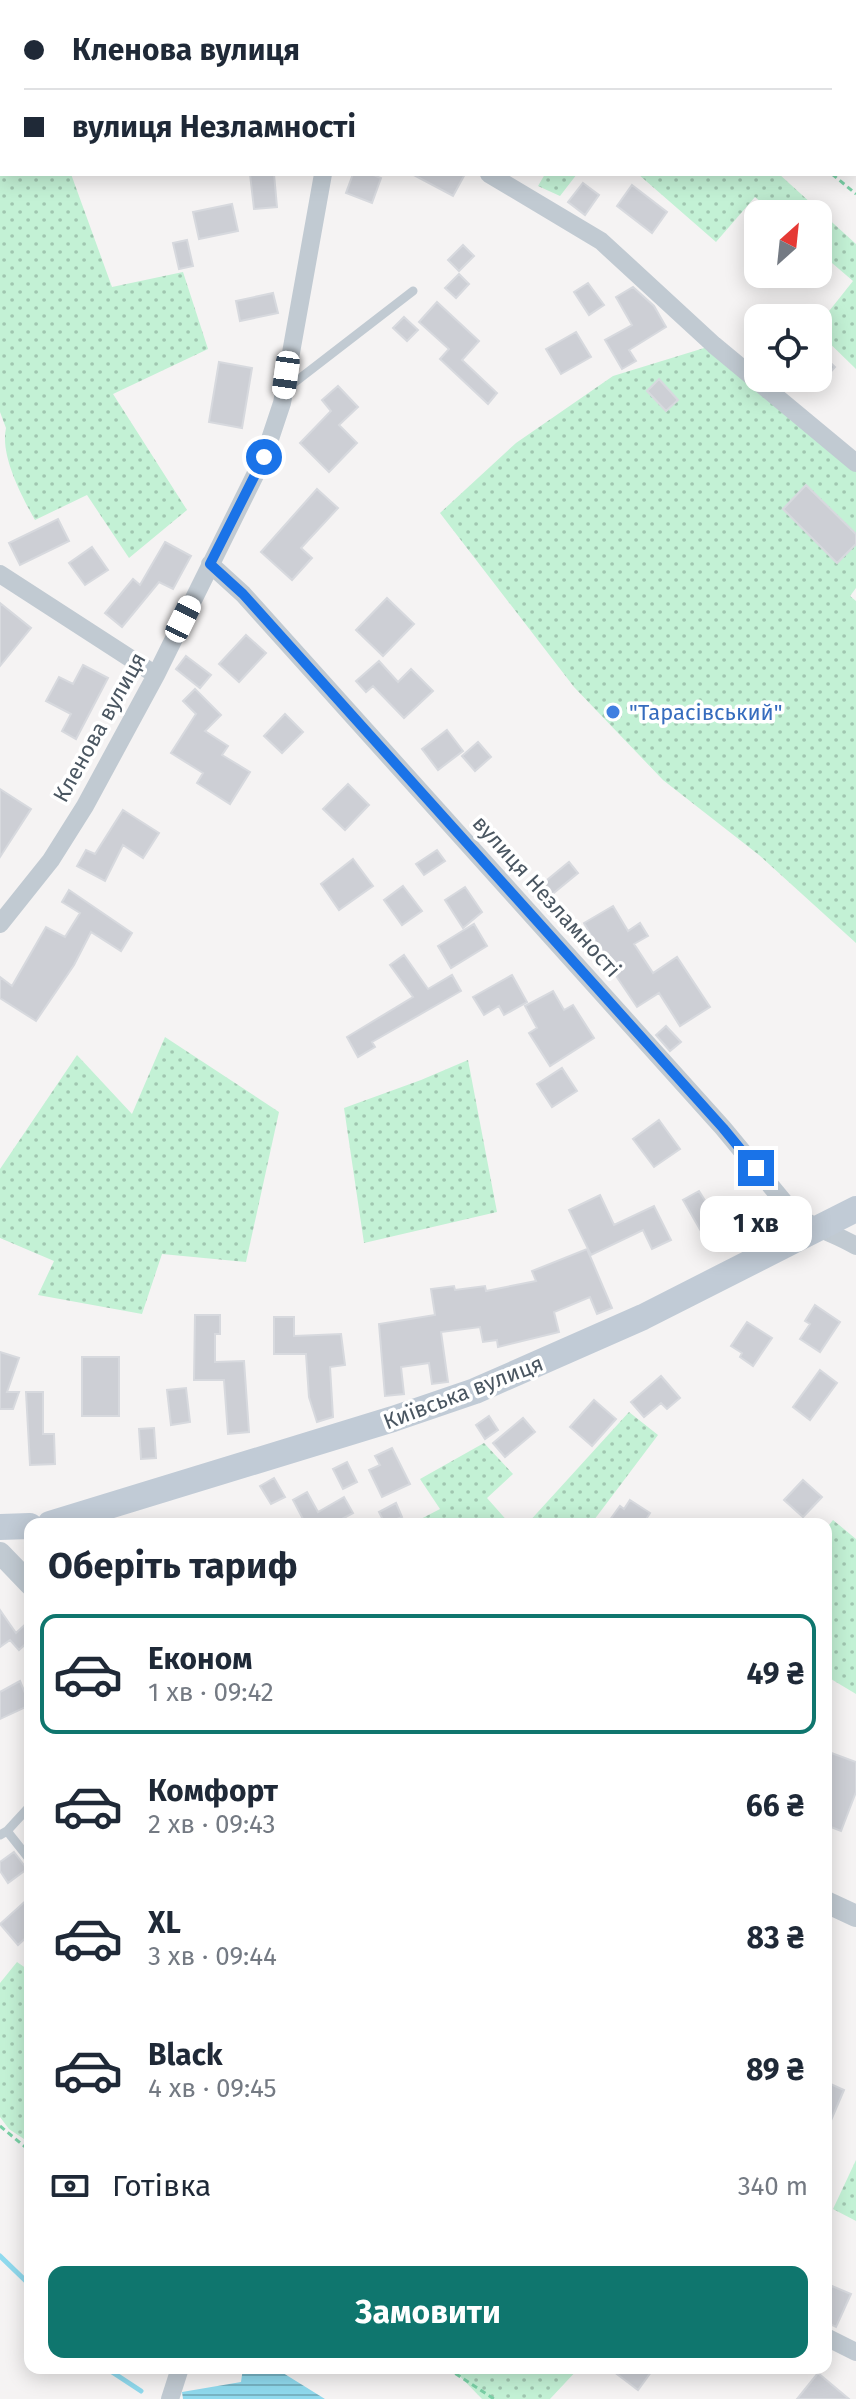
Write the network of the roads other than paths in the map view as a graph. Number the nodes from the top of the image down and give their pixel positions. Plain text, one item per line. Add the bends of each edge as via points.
1 (323, 176) edge
2 (492, 176) edge
3 (413, 291) dead end
4 (283, 391) junction
5 (856, 463) edge
6 (210, 564) junction
7 (0, 574) edge
8 (156, 675) junction
9 (0, 924) edge
10 (856, 1209) edge
11 (817, 1228) junction
12 (856, 1246) edge
13 (70, 1518) edge
14 (24, 1526) edge
15 (0, 1527) edge
16 (0, 1553) edge
17 (24, 1578) edge
18 (24, 1812) edge
19 (3, 1833) edge
20 (24, 1854) edge
21 (832, 1905) edge
22 (856, 1916) edge
23 (832, 2340) edge
24 (856, 2352) edge
25 (178, 2374) edge
26 (170, 2399) edge

1 - 4 street, Кленова вулиця
2 - 5 street via 601,241 714,345
3 - 4 lane
4 - 6 street, Кленова вулиця via 264,457
6 - 8 street, Кленова вулиця
6 - 11 street, вулиця Незламності via 243,594 702,1104 789,1208
7 - 8 street
8 - 9 street, Кленова вулиця via 85,806
10 - 11 main road, Київська вулиця
11 - 12 street, вулиця Незламності
11 - 13 main road, Київська вулиця via 643,1317 475,1391
14 - 15 main road
16 - 17 street
18 - 19 lane
19 - 20 lane
21 - 22 street
23 - 24 street
25 - 26 street

